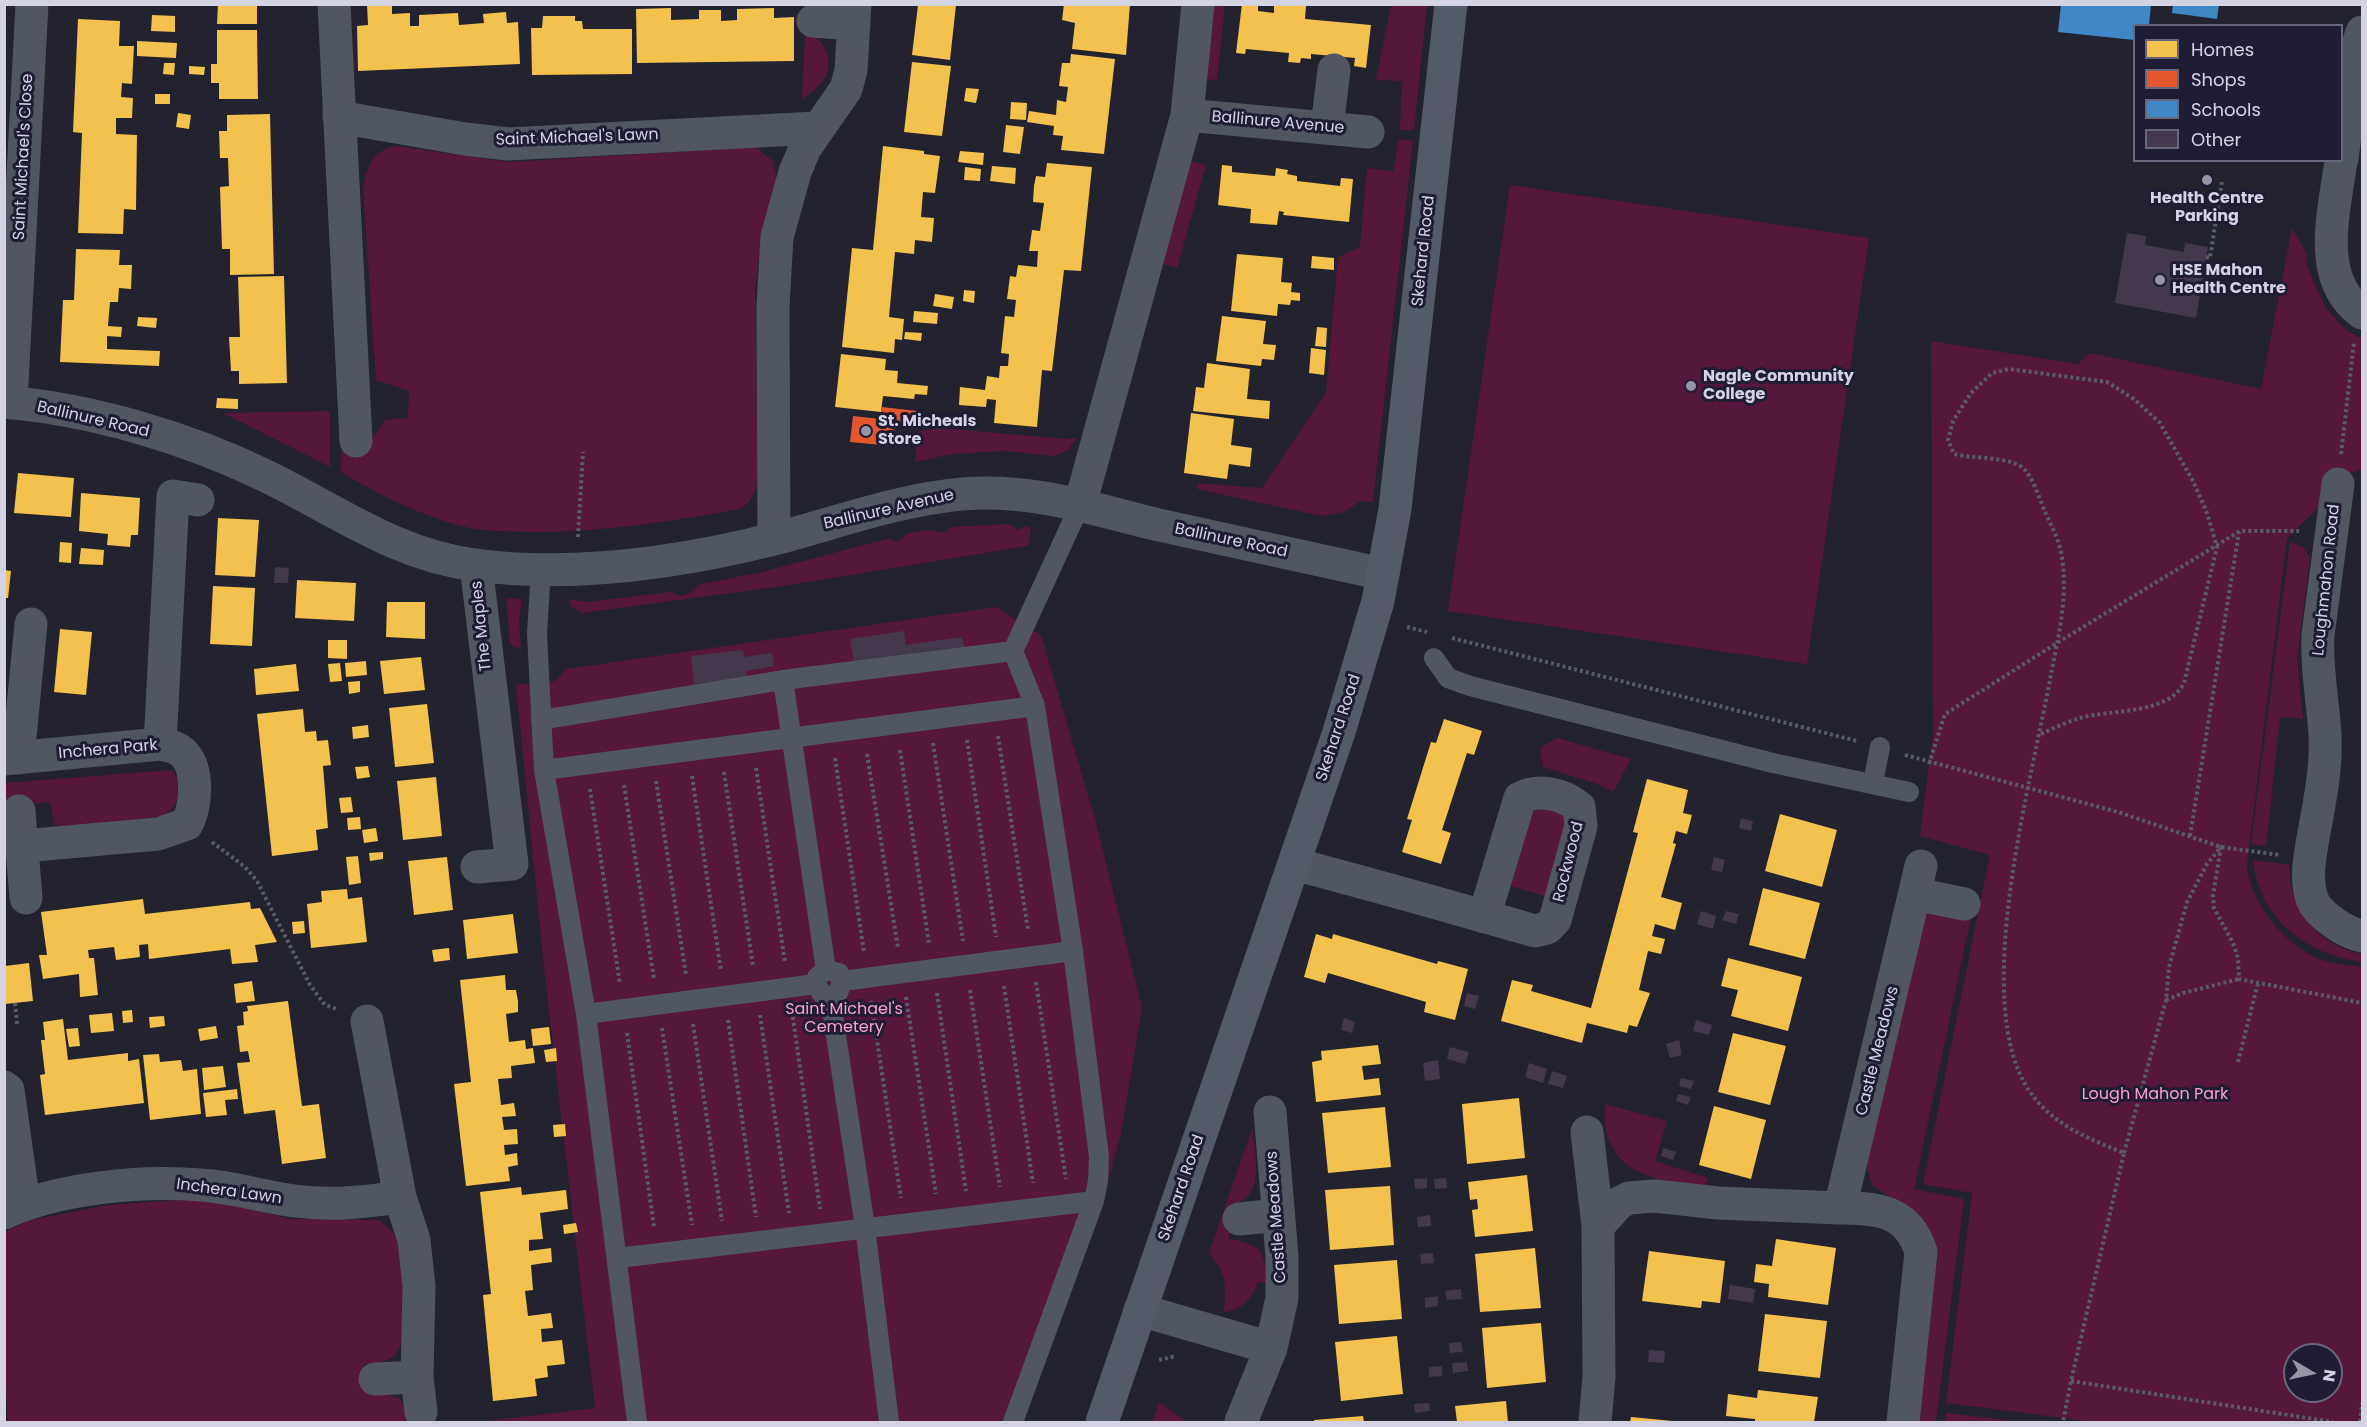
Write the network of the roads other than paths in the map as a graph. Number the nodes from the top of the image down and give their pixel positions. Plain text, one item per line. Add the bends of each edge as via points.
1 (334, 4) edge
2 (1198, 4) edge
3 (1451, 4) edge
4 (22, 14) edge
5 (855, 14) edge
6 (813, 21) dead end
7 (2362, 32) edge
8 (1334, 70) dead end
9 (1187, 115) junction
10 (339, 117) junction
11 (1327, 127) junction
12 (817, 128) junction
13 (1368, 132) dead end
14 (2343, 145) edge
15 (2341, 162) edge
16 (2359, 322) edge
17 (8, 403) edge
18 (356, 441) dead end
19 (181, 442) joint
20 (2338, 484) road end
21 (198, 500) dead end
22 (1080, 505) junction
23 (774, 539) junction
24 (476, 565) junction
25 (541, 568) junction
26 (1383, 574) junction
27 (31, 624) dead end
28 (1013, 651) junction
29 (1434, 658) dead end
30 (783, 680) junction
31 (1035, 706) junction
32 (541, 720) junction
33 (791, 738) junction
34 (160, 744) junction
35 (1880, 747) dead end
36 (11, 758) edge
37 (544, 770) junction
38 (1874, 783) junction
39 (1909, 792) dead end
40 (19, 811) dead end
41 (23, 846) junction
42 (1294, 864) junction
43 (477, 867) dead end
44 (26, 898) dead end
45 (1964, 904) dead end
46 (1484, 917) dead end
47 (2362, 936) edge
48 (1073, 951) junction
49 (829, 983) junction
50 (586, 1014) junction
51 (368, 1021) road end
52 (4, 1087) edge
53 (1270, 1112) dead end
54 (1587, 1132) dead end
55 (400, 1197) junction
56 (1094, 1201) junction
57 (14, 1208) edge
58 (1840, 1208) junction
59 (1278, 1215) junction
60 (1239, 1219) dead end
61 (1598, 1226) junction
62 (865, 1227) junction
63 (618, 1258) junction
64 (1140, 1310) junction
65 (1271, 1348) junction
66 (417, 1377) junction
67 (375, 1378) dead end
68 (421, 1412) dead end
69 (637, 1422) edge
70 (889, 1422) edge
71 (1013, 1422) edge
72 (1102, 1422) edge
73 (1241, 1422) edge
74 (1595, 1422) edge
75 (1903, 1422) edge

1 - 10 street
2 - 9 street, Ballinure Avenue
3 - 26 street, Skehard Road via 1405,427
4 - 17 street, Saint Michael's Close
5 - 6 street
5 - 12 street via 846,89
7 - 14 street
8 - 11 street
9 - 11 street, Ballinure Avenue
9 - 22 street, Ballinure Avenue
10 - 12 street, Saint Michael's Lawn via 508,144
10 - 18 street
11 - 13 street, Ballinure Avenue
12 - 23 street via 795,172 777,237 773,306
15 - 16 street via 2332,261
17 - 19 street, Ballinure Road via 93,416
19 - 24 street, The Maples via 268,477 396,545
20 - 47 street, Loughmahon Road via 2317,652 2325,765 2309,885 2313,901 2328,917
21 - 34 street via 173,496
22 - 23 street, Ballinure Avenue via 1025,494 957,495 860,514
22 - 26 street, Ballinure Road
22 - 28 lane
23 - 25 street, Ballinure Avenue via 675,560
24 - 25 street, Ballinure Avenue
24 - 43 street, The Maples via 512,864
25 - 32 lane via 537,634
26 - 42 street, Skehard Road via 1339,732
27 - 36 street
28 - 30 lane
28 - 31 lane
29 - 38 lane via 1448,678 1470,686 1773,763
30 - 32 lane
30 - 33 lane
31 - 33 lane
31 - 48 lane
32 - 37 lane
33 - 37 lane
33 - 49 lane
34 - 36 street, Inchera Park
34 - 41 street, Inchera Park via 176,748 190,763 196,798 187,824 158,834
35 - 38 lane
37 - 50 lane
38 - 39 lane
40 - 41 street
41 - 44 street
42 - 46 street
42 - 64 street, Skehard Road
45 - 58 street, Castle Meadows via 1918,880
48 - 49 lane
48 - 56 lane via 1099,1157
49 - 50 lane
49 - 62 lane
50 - 63 lane
51 - 55 street
52 - 57 street, Inchera Lawn via 8,1090
53 - 59 street, Castle Meadows
54 - 61 street
55 - 57 street, Inchera Lawn via 321,1204 203,1185 129,1184
55 - 66 street via 414,1240 419,1286
56 - 62 lane
56 - 71 lane
58 - 61 street via 1655,1196 1619,1203
58 - 75 street via 1874,1208 1896,1216 1910,1229 1920,1252
59 - 60 street
59 - 65 street, Castle Meadows via 1282,1298
61 - 74 street via 1599,1368
62 - 63 lane
62 - 70 lane
63 - 69 lane
64 - 65 street
64 - 72 street, Skehard Road
65 - 73 street, Castle Meadows
66 - 67 street
66 - 68 street

